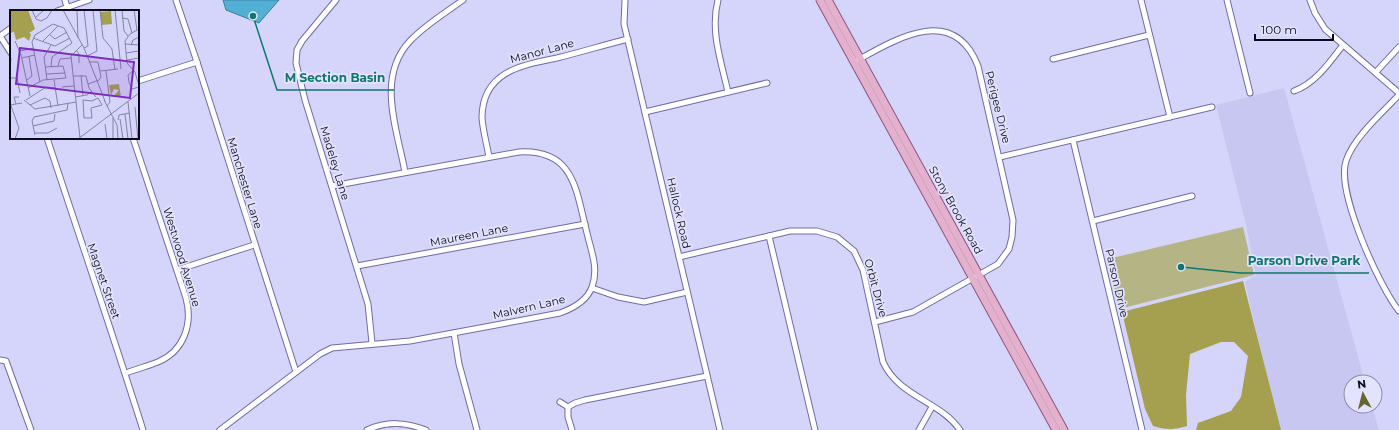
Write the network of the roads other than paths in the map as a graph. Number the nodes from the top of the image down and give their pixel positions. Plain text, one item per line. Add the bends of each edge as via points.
1 (65, 0) edge
2 (90, 0) edge
3 (176, 0) edge
4 (336, 0) edge
5 (463, 0) edge
6 (625, 0) edge
7 (718, 0) edge
8 (820, 0) edge
9 (828, 0) edge
10 (1141, 0) edge
11 (1227, 0) edge
12 (1310, 0) edge
13 (67, 7) junction
14 (60, 10) edge
15 (10, 29) edge
16 (0, 36) edge
17 (1149, 36) junction
18 (628, 39) junction
19 (1343, 45) junction
20 (1399, 47) edge
21 (10, 51) edge
22 (1053, 59) dead end
23 (857, 60) junction
24 (197, 62) junction
25 (1376, 72) junction
26 (139, 81) edge
27 (767, 83) dead end
28 (1294, 90) dead end
29 (728, 92) junction
30 (1250, 93) dead end
31 (1399, 94) edge
32 (1212, 107) dead end
33 (645, 112) junction
34 (1170, 117) junction
35 (47, 139) edge
36 (133, 139) edge
37 (1073, 140) junction
38 (489, 157) junction
39 (1000, 157) junction
40 (405, 172) junction
41 (332, 186) junction
42 (1192, 196) dead end
43 (1093, 221) junction
44 (584, 224) junction
45 (769, 236) junction
46 (254, 244) junction
47 (679, 257) junction
48 (356, 266) junction
49 (177, 270) junction
50 (976, 277) junction
51 (592, 288) junction
52 (687, 292) junction
53 (1399, 311) edge
54 (875, 322) junction
55 (454, 333) junction
56 (372, 343) junction
57 (0, 360) edge
58 (296, 372) junction
59 (126, 373) junction
60 (1030, 374) junction
61 (707, 376) junction
62 (560, 402) dead end
63 (568, 407) junction
64 (932, 407) junction
65 (31, 430) edge
66 (143, 430) edge
67 (220, 430) edge
68 (367, 430) edge
69 (426, 430) edge
70 (477, 430) edge
71 (572, 430) edge
72 (720, 430) edge
73 (815, 430) edge
74 (919, 430) edge
75 (960, 430) edge
76 (1056, 430) edge
77 (1064, 430) edge
78 (1142, 430) edge

1 - 13 street
2 - 13 street
3 - 24 street, Manchester Lane
4 - 41 street, Madeley Lane via 302,41 297,50 296,63
5 - 40 street via 410,42 397,60 391,75 392,103
6 - 18 street, Hallock Road via 623,15
7 - 29 street via 714,14 714,32
8 - 23 main road, Stony Brook Road
9 - 23 main road, Stony Brook Road
10 - 17 street
11 - 30 street
12 - 19 street via 1321,24
13 - 14 street
15 - 16 street
16 - 21 street
17 - 22 street
17 - 34 street
18 - 33 street, Hallock Road
18 - 38 street, Manor Lane via 522,65 504,73 489,91 484,103 482,118
19 - 25 street
19 - 28 street via 1315,78
20 - 25 street
23 - 39 street, Perigee Drive via 897,39 921,33 943,32 958,37 969,48 978,66
23 - 50 main road, Stony Brook Road
24 - 26 street
24 - 46 street, Manchester Lane
25 - 31 street
27 - 29 street
29 - 33 street
31 - 53 street via 1356,143 1346,162 1344,175 1355,222 1388,296
32 - 34 street
33 - 47 street, Hallock Road
34 - 37 street
35 - 59 street, Magnet Street
36 - 49 street, Westwood Avenue
37 - 39 street
37 - 43 street, Parson Drive
38 - 40 street, Malvern Lane
38 - 44 street, Malvern Lane via 534,151 550,156 575,182
39 - 50 street, Perigee Drive via 1012,213 1012,238 1009,249 998,264
40 - 41 street, Malvern Lane
41 - 48 street, Madeley Lane
42 - 43 street
43 - 78 street, Parson Drive
44 - 48 street, Maureen Lane
44 - 51 street, Malvern Lane via 596,270
45 - 47 street, Orbit Drive
45 - 54 street, Orbit Drive via 790,231 817,231 837,237 849,245 863,270
45 - 73 street
46 - 49 street
46 - 58 street, Manchester Lane
47 - 52 street, Hallock Road
48 - 56 street, Madeley Lane via 368,304
49 - 59 street, Westwood Avenue via 189,312 183,340 177,349 159,362
50 - 54 street, Perigee Drive via 913,312
50 - 60 main road, Stony Brook Road
51 - 52 street via 644,302
51 - 55 street, Malvern Lane via 580,303 560,313
52 - 61 street, Hallock Road
54 - 64 street, Orbit Drive via 883,362 888,373
55 - 56 street, Malvern Lane
55 - 70 street via 459,364
56 - 58 street, Malvern Lane via 328,349
57 - 65 street via 6,361
58 - 67 street, Malvern Lane
59 - 66 street, Magnet Street
60 - 76 main road, Stony Brook Road
60 - 77 main road, Stony Brook Road
61 - 63 street via 585,400
61 - 72 street, Hallock Road
62 - 63 street
63 - 71 street
64 - 74 street
64 - 75 street, Orbit Drive via 949,417
68 - 69 street via 384,424 400,423

